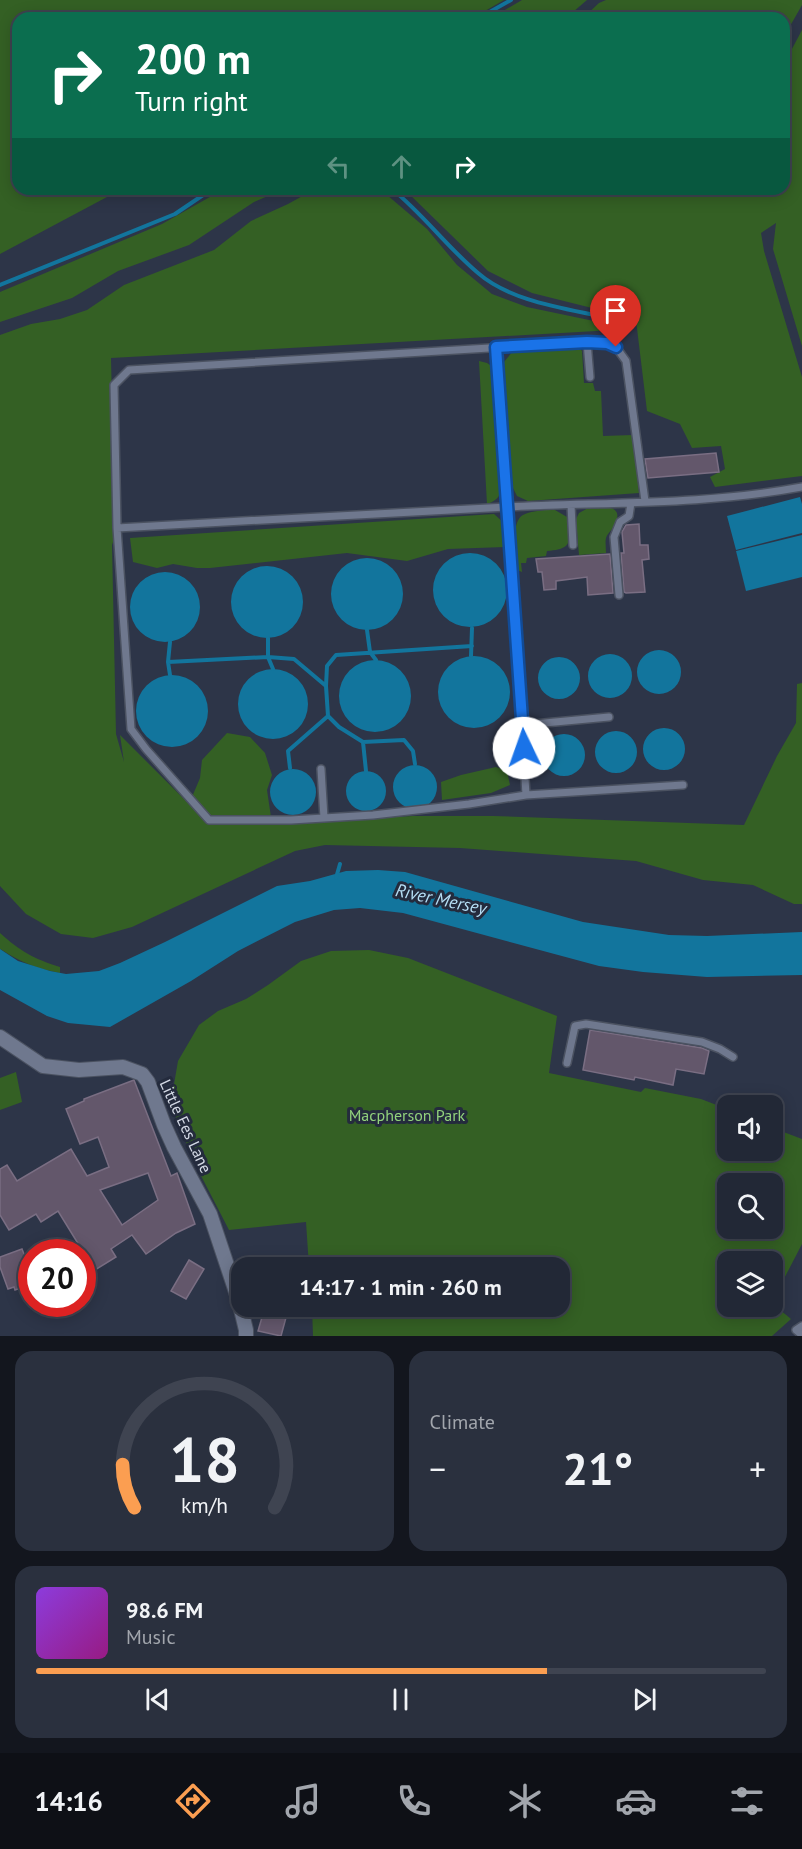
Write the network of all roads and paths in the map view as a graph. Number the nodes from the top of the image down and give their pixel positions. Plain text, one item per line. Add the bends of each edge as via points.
1 (587, 342) junction
2 (496, 347) junction
3 (590, 377) dead end
4 (802, 487) edge
5 (645, 501) junction
6 (631, 502) junction
7 (571, 505) junction
8 (508, 507) junction
9 (117, 528) junction
10 (573, 545) dead end
11 (619, 595) dead end
12 (609, 717) dead end
13 (523, 725) junction
14 (321, 769) dead end
15 (683, 785) dead end
16 (526, 795) junction
17 (324, 818) junction
18 (0, 1037) edge
19 (733, 1057) dead end
20 (567, 1064) dead end
21 (802, 1326) edge
22 (802, 1335) edge
23 (246, 1336) edge

1 - 2 lane
1 - 3 lane
1 - 5 lane via 616,347 626,361
2 - 8 lane
2 - 9 lane via 129,370 114,385
4 - 5 lane via 728,498
5 - 6 lane
6 - 7 lane
6 - 11 lane via 629,516 620,522 614,537
7 - 8 lane
7 - 10 lane
8 - 9 lane
8 - 13 lane
9 - 17 lane via 131,729 209,820
12 - 13 lane
13 - 16 lane
14 - 17 lane
15 - 16 lane
16 - 17 lane
18 - 23 street, Little Ees Lane via 43,1066 78,1070 123,1067 142,1074 174,1147 210,1214 239,1301
19 - 20 lane via 702,1042 586,1024 575,1026
21 - 22 lane via 796,1330

